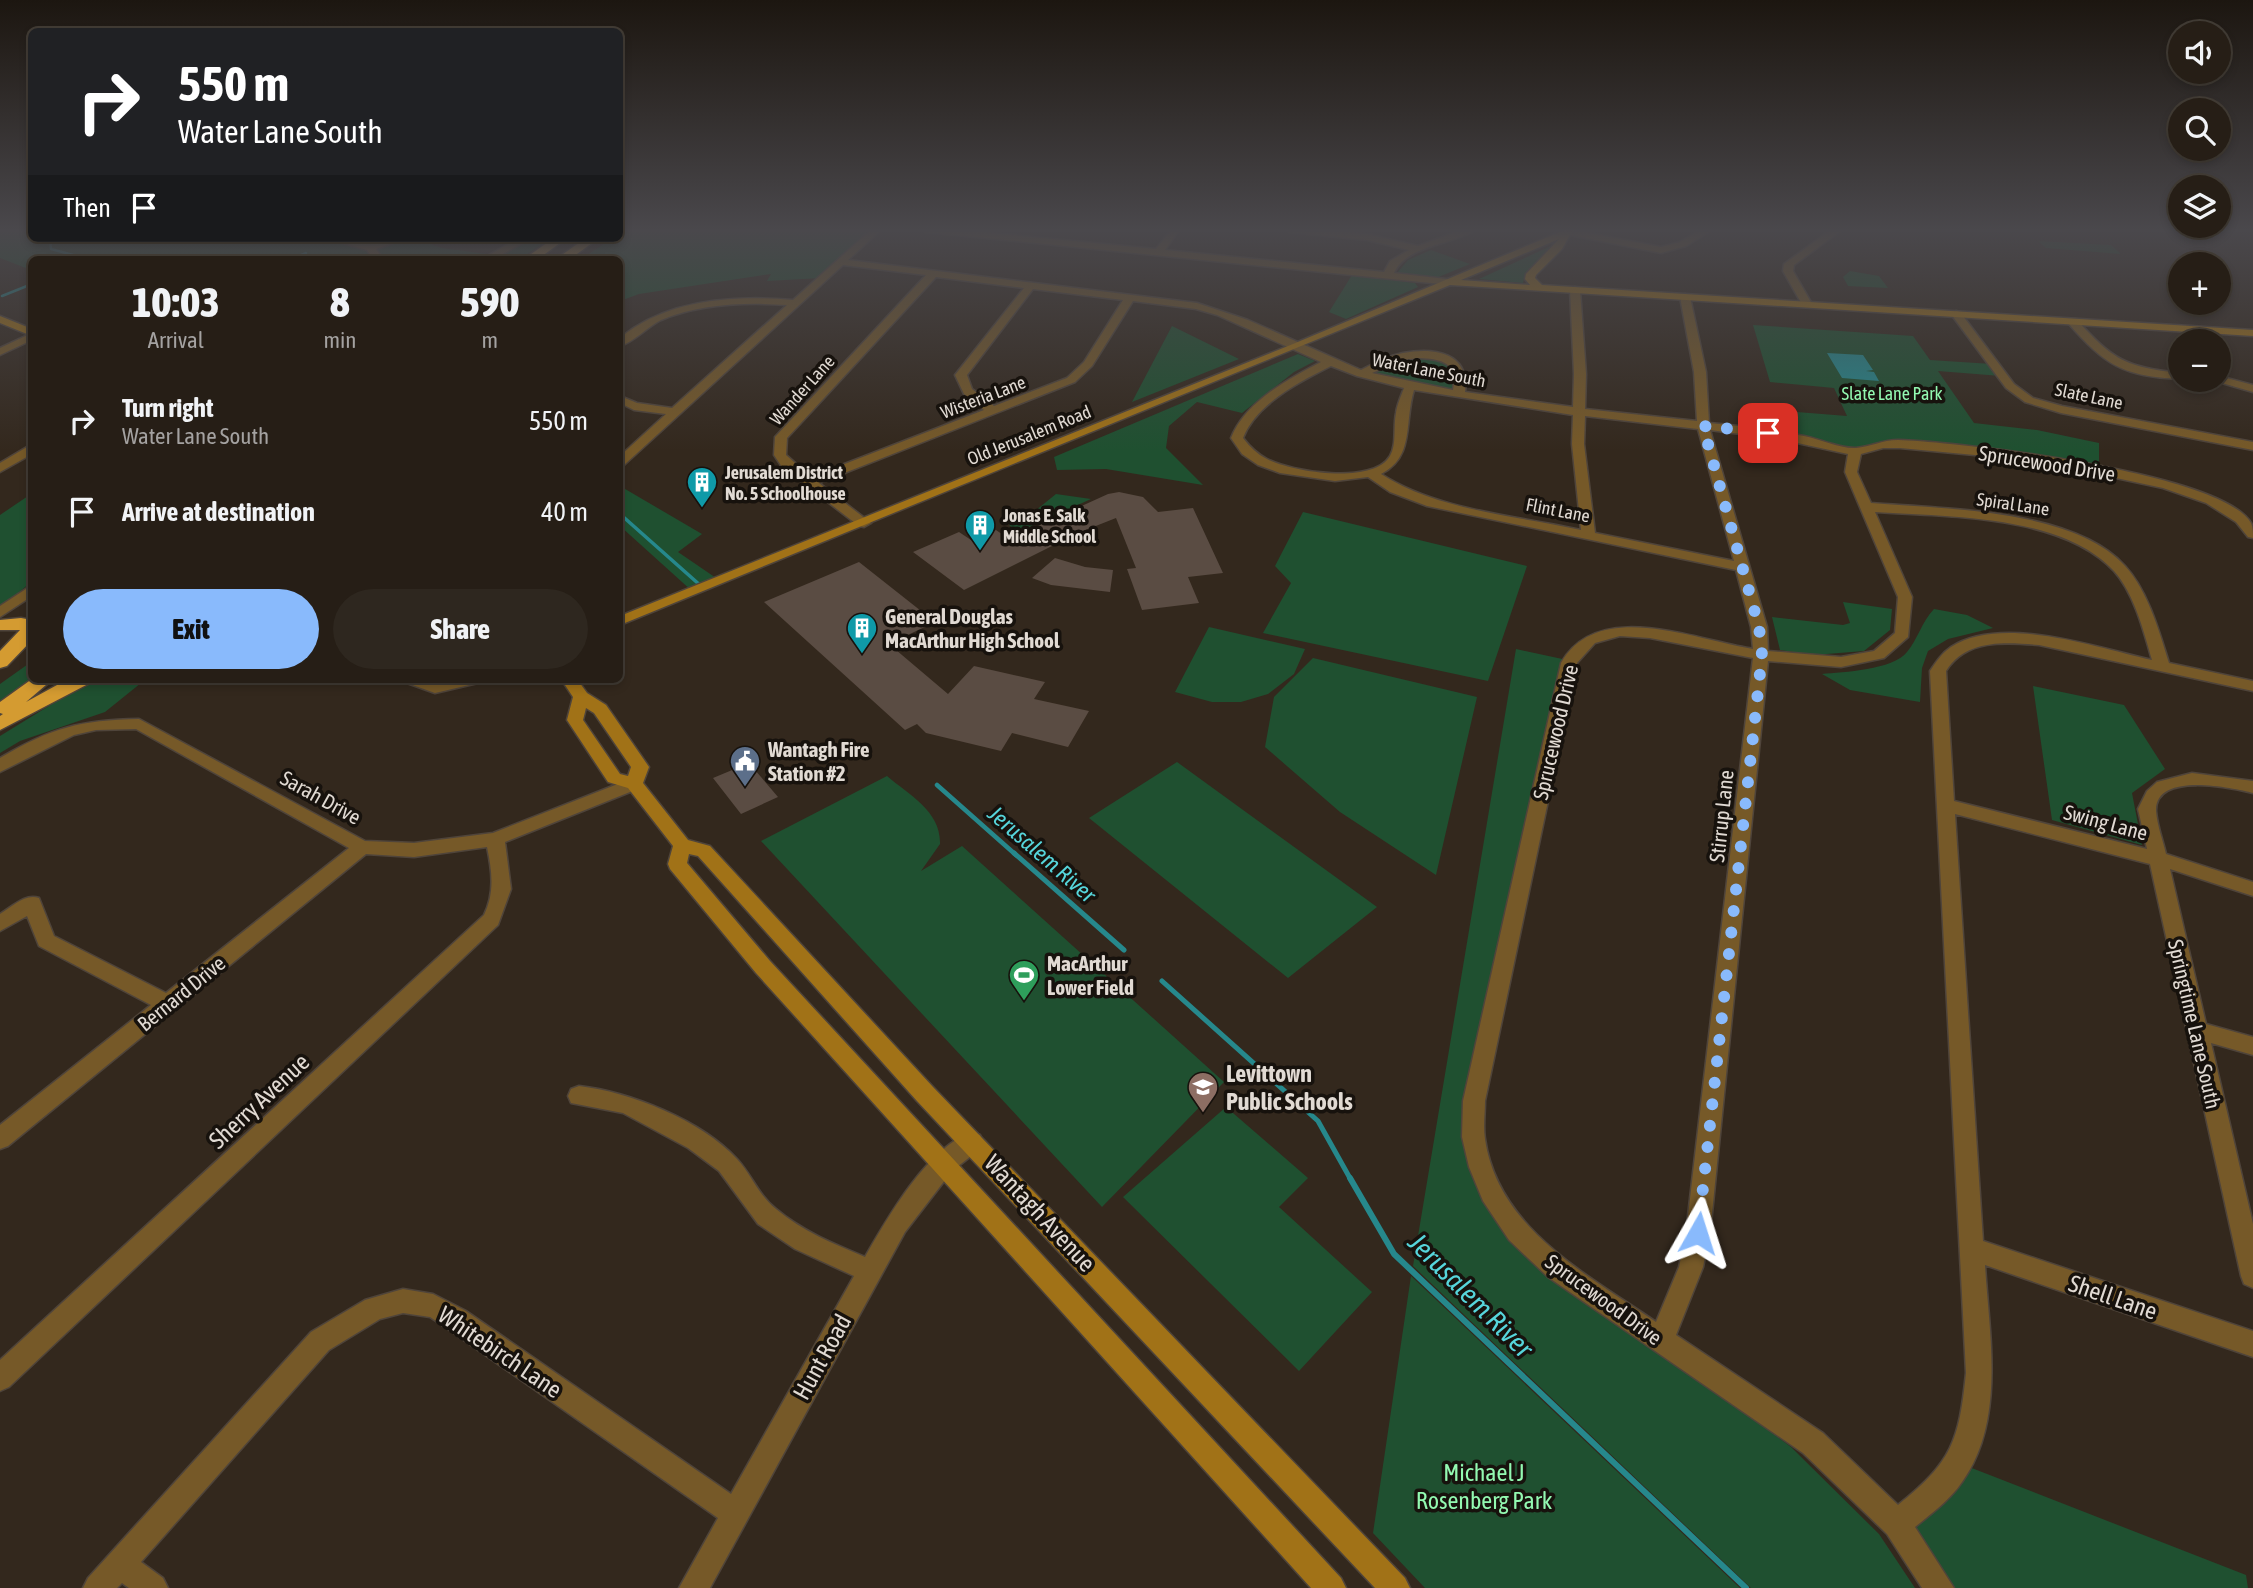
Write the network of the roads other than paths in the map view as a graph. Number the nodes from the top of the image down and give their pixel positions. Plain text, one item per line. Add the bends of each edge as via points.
1 (732, 303) edge
2 (795, 303) edge
3 (906, 303) edge
4 (1017, 303) edge
5 (1125, 303) edge
6 (1173, 303) edge
7 (1400, 303) edge
8 (1576, 303) edge
9 (1686, 303) edge
10 (1791, 303) edge
11 (1807, 304) joint
12 (1956, 314) junction
13 (0, 319) edge
14 (2072, 321) junction
15 (28, 332) edge
16 (2253, 332) edge
17 (28, 336) edge
18 (623, 341) edge
19 (1297, 346) junction
20 (0, 352) edge
21 (1330, 362) junction
22 (1361, 374) junction
23 (2168, 375) edge
24 (2231, 383) edge
25 (1410, 385) junction
26 (2253, 389) edge
27 (1459, 394) junction
28 (623, 400) edge
29 (994, 411) junction
30 (674, 412) junction
31 (1580, 412) junction
32 (1703, 426) junction
33 (2253, 446) edge
34 (28, 450) edge
35 (1855, 452) junction
36 (623, 459) edge
37 (0, 468) edge
38 (1372, 474) junction
39 (810, 482) junction
40 (1867, 507) junction
41 (864, 523) junction
42 (2253, 534) edge
43 (1589, 536) junction
44 (1743, 567) junction
45 (28, 592) edge
46 (28, 603) edge
47 (0, 613) edge
48 (623, 620) edge
49 (0, 623) edge
50 (28, 625) edge
51 (28, 639) edge
52 (28, 640) edge
53 (1762, 655) junction
54 (0, 662) edge
55 (2162, 666) junction
56 (0, 671) edge
57 (39, 683) edge
58 (76, 683) edge
59 (423, 683) edge
60 (456, 683) edge
61 (572, 683) edge
62 (2253, 686) edge
63 (581, 697) junction
64 (0, 712) edge
65 (0, 724) edge
66 (0, 766) edge
67 (634, 784) junction
68 (2253, 787) edge
69 (1946, 805) junction
70 (495, 839) junction
71 (682, 845) junction
72 (362, 847) junction
73 (2157, 859) junction
74 (2253, 889) edge
75 (0, 924) edge
76 (784, 942) junction
77 (756, 958) junction
78 (168, 1004) junction
79 (2196, 1030) junction
80 (2253, 1046) edge
81 (579, 1096) dead end
82 (0, 1139) edge
83 (972, 1142) junction
84 (944, 1164) junction
85 (2246, 1217) edge
86 (1972, 1249) junction
87 (870, 1271) junction
88 (2253, 1276) edge
89 (1661, 1341) junction
90 (2253, 1344) edge
91 (0, 1378) edge
92 (735, 1513) junction
93 (1897, 1524) junction
94 (120, 1564) junction
95 (98, 1588) edge
96 (153, 1588) edge
97 (694, 1588) edge
98 (1331, 1588) edge
99 (1395, 1588) edge
100 (1939, 1588) edge

1 - 18 street via 681,311 645,323
2 - 30 street
3 - 39 street, Wander Lane via 781,437 780,455
4 - 29 street via 961,375 966,390
5 - 29 street, Wisteria Lane via 1079,374
6 - 19 street, Water Lane South via 1209,309
7 - 19 main road, Old Jerusalem Road
8 - 31 street
9 - 32 street, Stirrup Lane via 1700,372
10 - 11 main road
11 - 12 main road
12 - 14 main road
12 - 33 street, Slate Lane via 2010,386 2029,400
13 - 15 main road
14 - 16 main road
14 - 23 street via 2116,364
17 - 20 street
19 - 21 street, Water Lane South
19 - 41 main road, Old Jerusalem Road
21 - 22 street, Water Lane South
21 - 38 street via 1283,389 1244,422 1238,429 1239,446 1256,460 1290,470 1338,478
22 - 25 street, Water Lane South
22 - 27 street via 1395,359 1425,355 1458,368
24 - 26 street
25 - 27 street, Water Lane South
25 - 38 street via 1396,456
27 - 31 street, Water Lane South
28 - 30 street
29 - 39 street, Wisteria Lane
30 - 36 street
31 - 32 street, Water Lane South
31 - 43 street via 1578,444
32 - 35 street, Water Lane South via 1811,439
32 - 44 street, Stirrup Lane
34 - 37 street
35 - 40 street, Sprucewood Drive via 1851,472
35 - 42 street, Sprucewood Drive via 1900,444 2069,464 2211,500 2231,511
38 - 43 street, Flint Lane via 1432,503
39 - 41 street, Wander Lane
40 - 53 street, Sprucewood Drive via 1909,615 1895,645 1849,663
40 - 55 street, Spiral Lane via 2022,522 2088,542 2125,576
41 - 48 main road, Old Jerusalem Road
43 - 44 street, Flint Lane
44 - 53 street, Stirrup Lane
45 - 47 street
46 - 49 street
49 - 50 highway
51 - 54 highway
52 - 56 highway
53 - 89 street, Stirrup Lane via 1698,1233
53 - 89 street, Sprucewood Drive via 1644,632 1602,634 1576,649 1569,663 1474,1101 1473,1137 1480,1167 1517,1232 1557,1269
55 - 62 street
55 - 69 street via 2039,640 1980,640 1958,648 1938,671
57 - 64 highway
58 - 65 highway
59 - 60 street via 435,688
61 - 63 main road
63 - 67 main road via 600,709 640,767
63 - 67 main road, Wantagh Avenue via 575,720 614,778
66 - 72 street, Sarah Drive via 70,730 96,724 139,724
67 - 70 street, Sarah Drive
67 - 71 main road, Wantagh Avenue
68 - 73 street, Springtime Lane South via 2205,779 2172,783 2152,794 2147,809
69 - 73 street, Swing Lane
69 - 86 street
70 - 72 street, Sarah Drive via 414,850
70 - 91 street, Sherry Avenue via 504,888 491,920
71 - 76 main road, Wantagh Avenue via 704,851
71 - 77 main road, Wantagh Avenue via 677,864
72 - 78 street, Bernard Drive
73 - 74 street, Swing Lane
73 - 79 street, Springtime Lane South
75 - 78 street via 32,904 46,941
76 - 77 main road
76 - 83 main road, Wantagh Avenue
77 - 84 main road, Wantagh Avenue
78 - 82 street, Bernard Drive
79 - 80 street
79 - 85 street, Springtime Lane South
81 - 87 street via 632,1107 708,1149 726,1163 764,1214 803,1240
83 - 84 street, Hunt Road
83 - 99 main road, Wantagh Avenue
84 - 87 street, Hunt Road via 897,1224
84 - 98 main road, Wantagh Avenue
85 - 88 street, Springtime Lane South
86 - 90 street, Shell Lane
86 - 93 street via 1979,1373 1966,1445 1948,1479
87 - 92 street, Hunt Road
89 - 93 street, Sprucewood Drive via 1813,1443
92 - 94 street, Whitebirch Lane via 457,1320 410,1300 362,1314 320,1341
92 - 97 street, Hunt Road
93 - 100 street, Sprucewood Drive
94 - 95 street, Whitebirch Lane
94 - 96 street

